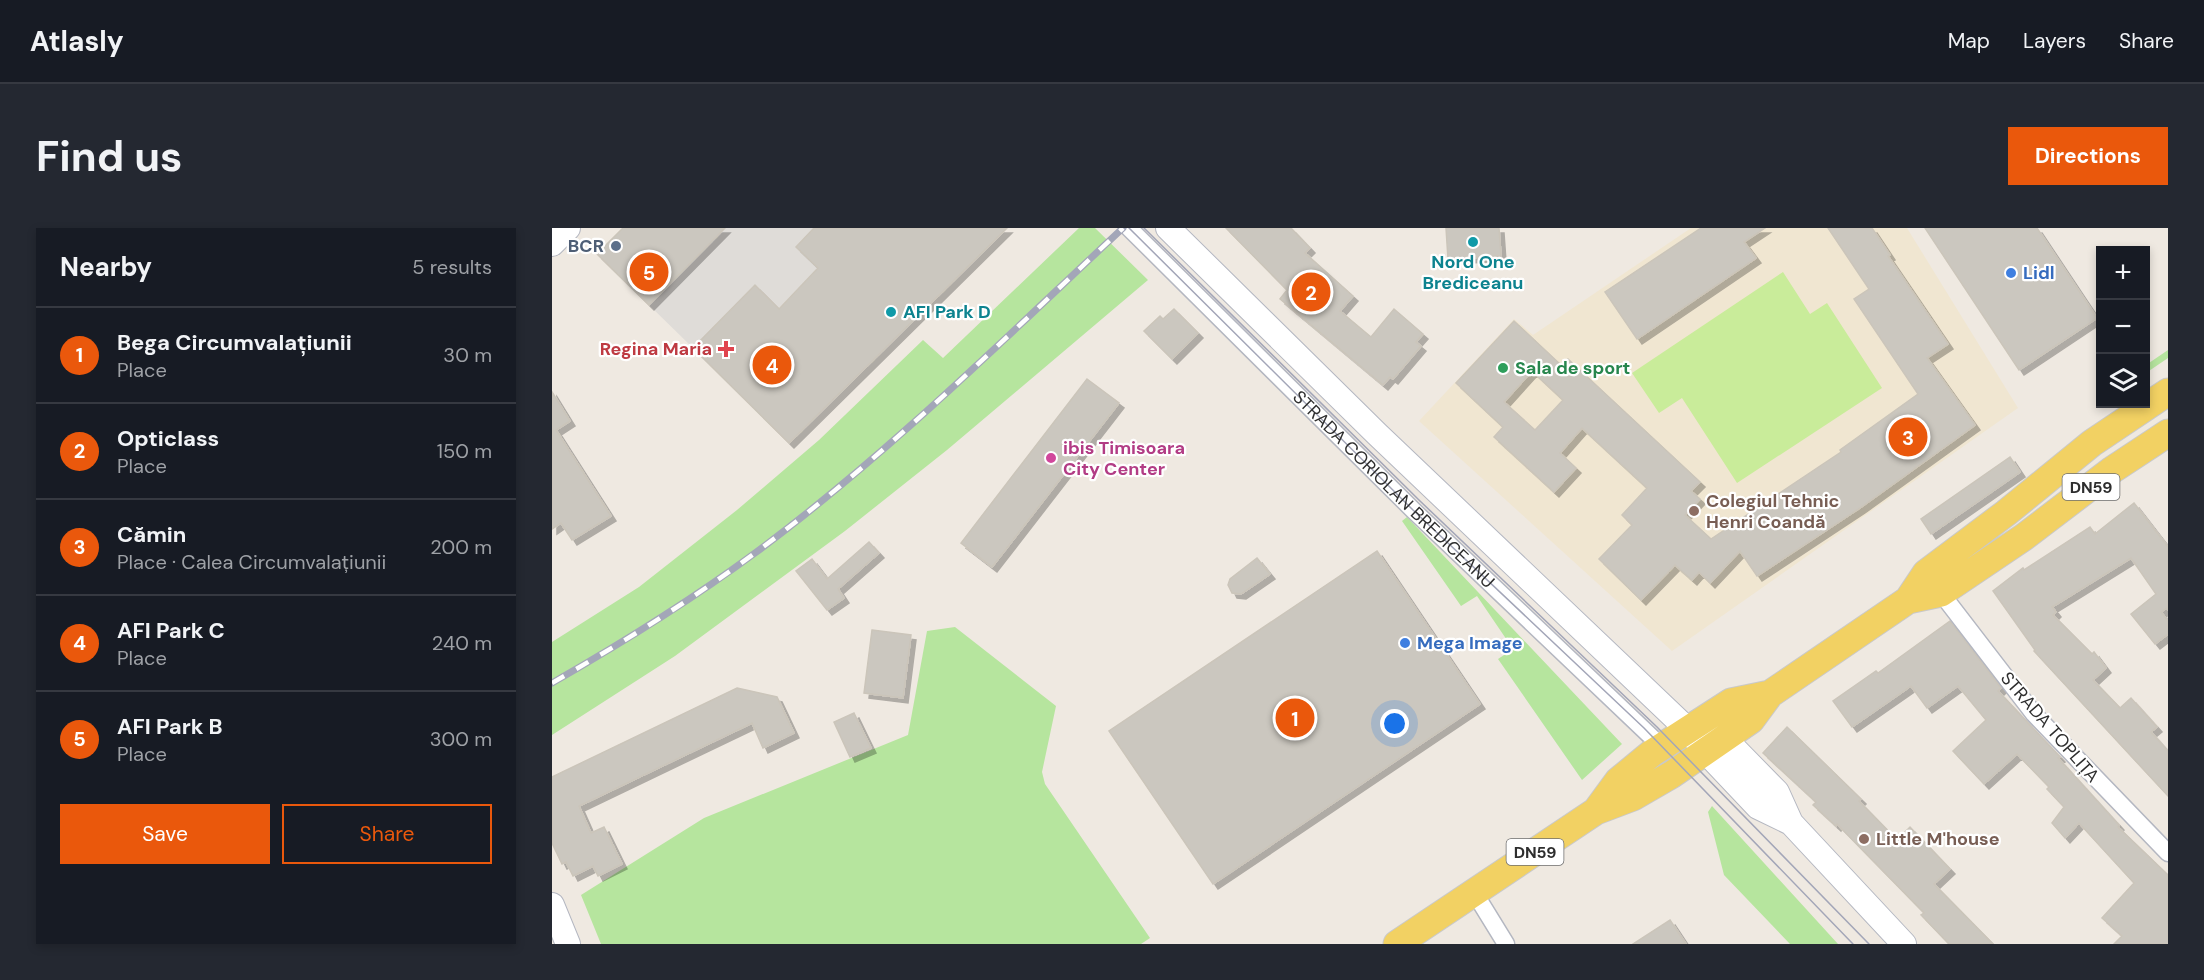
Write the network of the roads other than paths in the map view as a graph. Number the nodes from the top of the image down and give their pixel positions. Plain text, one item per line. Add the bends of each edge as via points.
1 (568, 228) edge
2 (1129, 228) edge
3 (1168, 228) edge
4 (552, 243) edge
5 (2168, 392) edge
6 (2156, 430) edge
7 (1941, 593) junction
8 (1908, 600) junction
9 (1770, 694) junction
10 (1688, 730) junction
11 (1715, 745) junction
12 (1662, 747) junction
13 (1596, 811) junction
14 (2168, 853) edge
15 (1474, 892) junction
16 (552, 905) edge
17 (568, 944) edge
18 (1397, 944) edge
19 (1506, 944) edge
20 (1904, 944) edge

1 - 4 street
2 - 12 street, STRADA CORIOLAN BREDICEANU via 1413,510
3 - 10 street, STRADA CORIOLAN BREDICEANU via 1377,434
5 - 6 main road, DN59
6 - 7 main road, DN59 via 2112,470 2024,537
6 - 8 main road, DN59 via 2092,443 1926,573
7 - 8 main road, DN59
7 - 14 street, STRADA TOPLIȚA via 2034,714
8 - 9 main road, DN59
9 - 10 main road, DN59 via 1731,702
9 - 11 main road, DN59 via 1751,720
10 - 11 street
10 - 12 main road, DN59
11 - 13 main road, DN59 via 1633,797
11 - 20 street via 1777,792 1791,823
12 - 13 main road, DN59 via 1618,781
13 - 15 main road, DN59
15 - 18 main road, DN59
15 - 19 street
16 - 17 street

